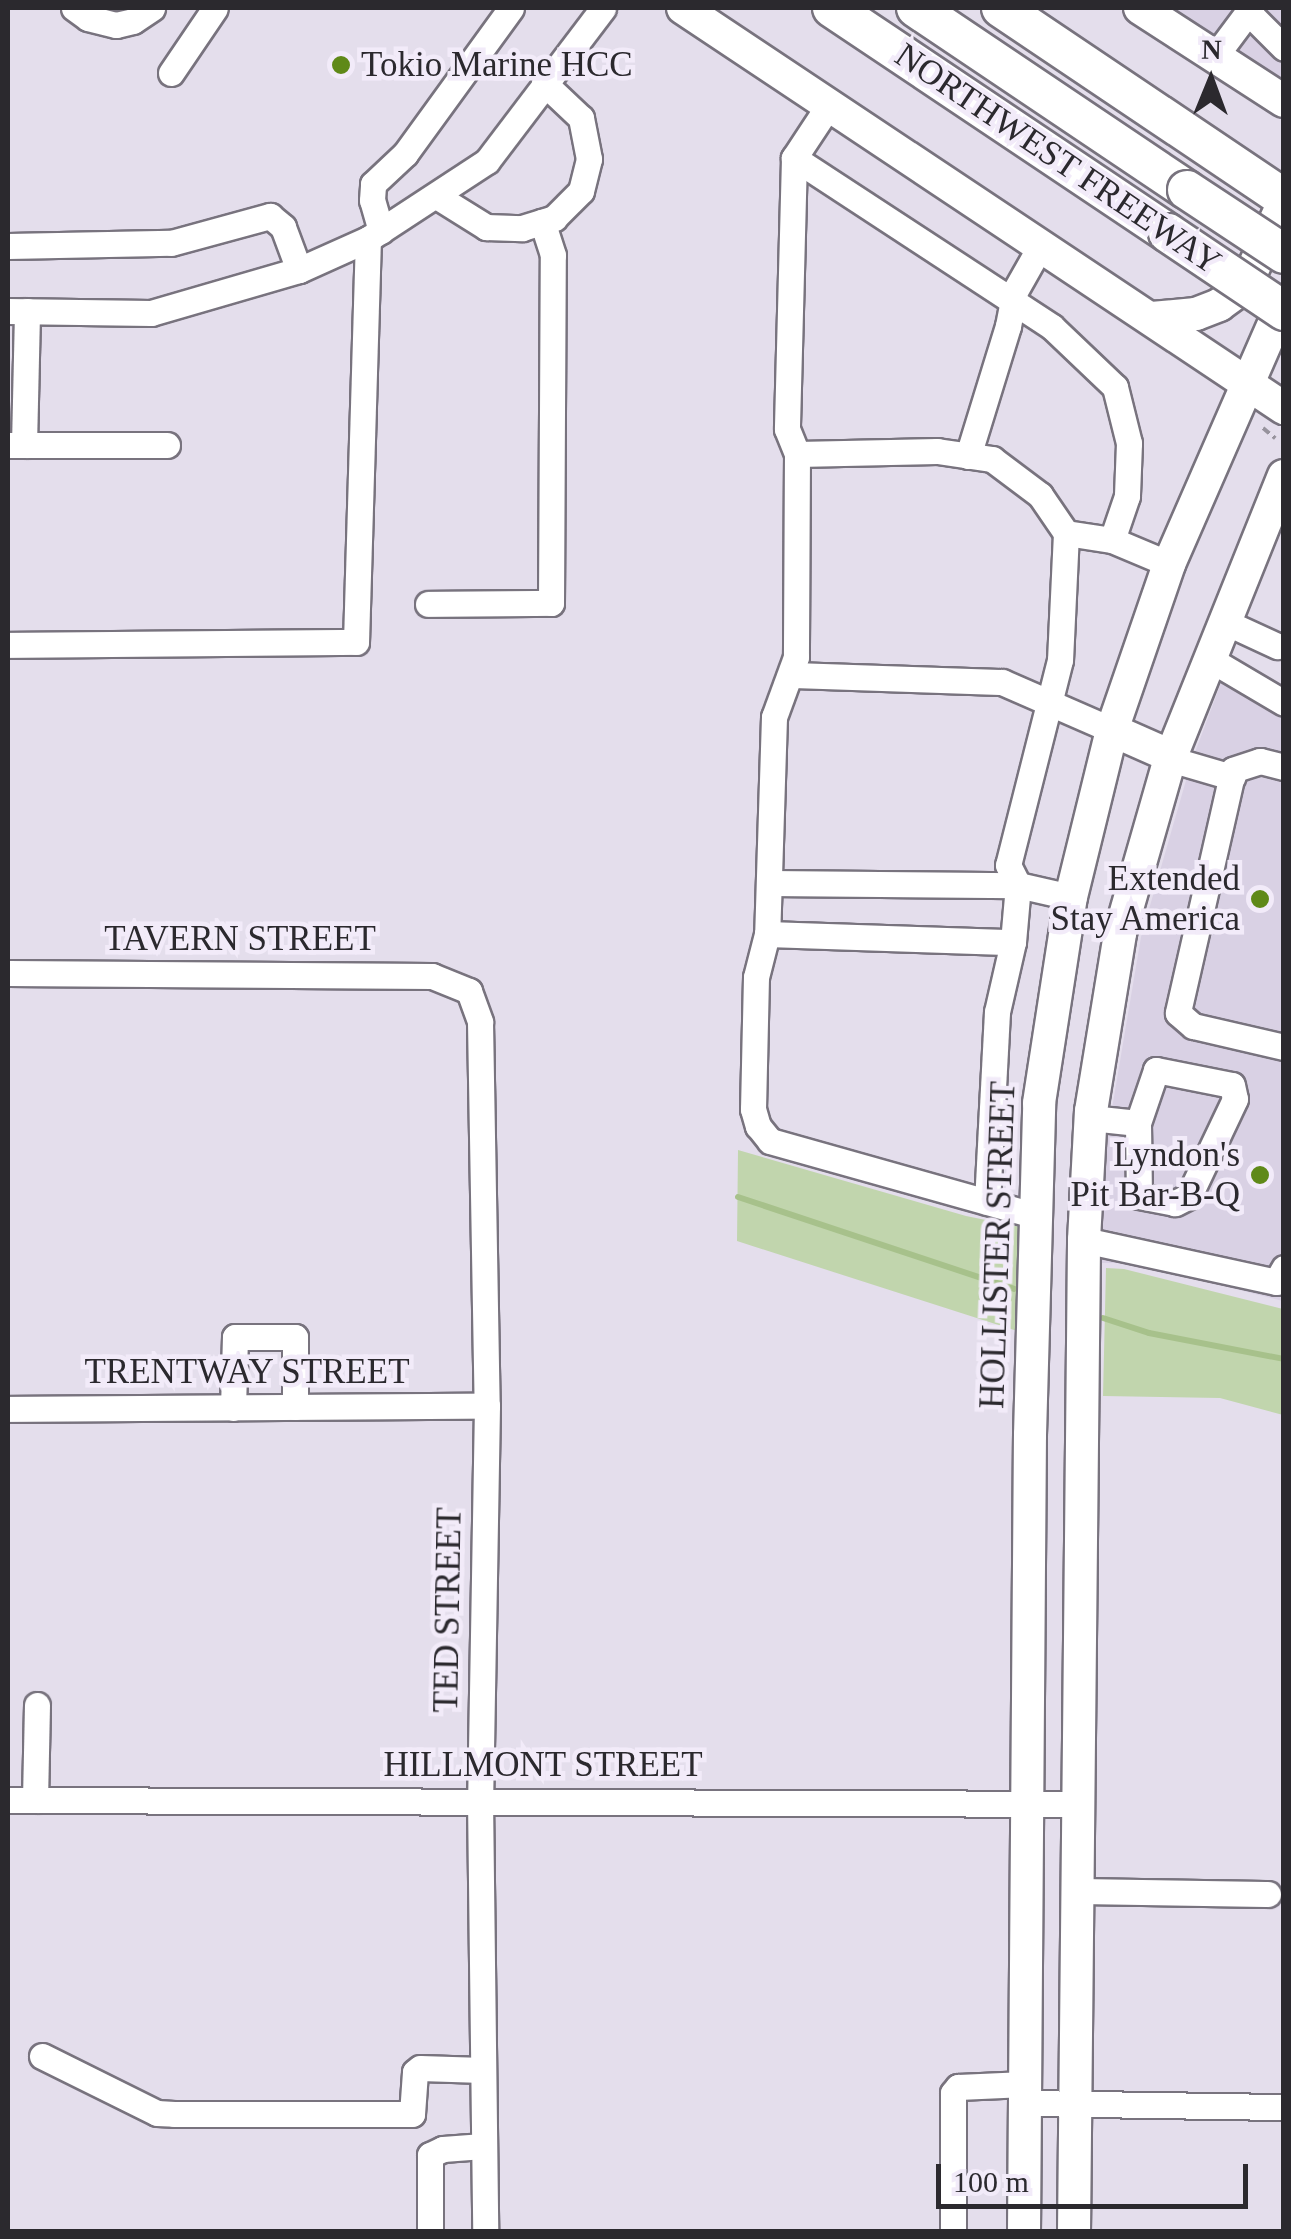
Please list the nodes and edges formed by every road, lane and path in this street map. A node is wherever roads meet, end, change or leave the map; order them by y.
1 (74, 8) edge
2 (152, 8) edge
3 (214, 8) edge
4 (512, 8) edge
5 (603, 8) edge
6 (683, 8) edge
7 (832, 8) edge
8 (916, 8) edge
9 (1001, 8) edge
10 (1140, 8) edge
11 (1249, 9) edge
12 (1284, 48) edge
13 (1216, 55) junction
14 (171, 73) dead end
15 (544, 82) junction
16 (1254, 82) junction
17 (1284, 101) edge
18 (829, 105) junction
19 (1284, 119) edge
20 (794, 158) junction
21 (438, 197) junction
22 (1284, 200) edge
23 (542, 222) junction
24 (375, 235) junction
25 (1041, 245) junction
26 (8, 246) edge
27 (1284, 254) edge
28 (299, 270) junction
29 (1012, 302) junction
30 (1284, 302) edge
31 (17, 311) edge
32 (1284, 311) edge
33 (1152, 318) junction
34 (1248, 384) junction
35 (1284, 408) edge
36 (16, 445) edge
37 (167, 445) dead end
38 (798, 454) junction
39 (968, 456) junction
40 (1284, 476) edge
41 (1066, 533) junction
42 (1112, 540) junction
43 (1168, 564) junction
44 (428, 604) dead end
45 (1223, 620) junction
46 (8, 645) edge
47 (1281, 647) edge
48 (1208, 658) junction
49 (791, 675) junction
50 (1049, 703) junction
51 (1284, 703) edge
52 (1112, 730) junction
53 (1171, 758) junction
54 (1284, 767) edge
55 (1232, 777) junction
56 (769, 883) junction
57 (1018, 885) junction
58 (1071, 897) junction
59 (768, 934) junction
60 (1013, 942) junction
61 (8, 973) edge
62 (469, 991) joint
63 (1284, 1048) edge
64 (994, 1100) junction
65 (1039, 1103) junction
66 (1091, 1118) junction
67 (1138, 1123) junction
68 (988, 1202) junction
69 (1033, 1215) junction
70 (1084, 1240) junction
71 (1281, 1278) edge
72 (487, 1406) junction
73 (296, 1407) junction
74 (8, 1408) edge
75 (233, 1408) junction
76 (37, 1705) dead end
77 (480, 1799) junction
78 (8, 1800) edge
79 (36, 1800) junction
80 (1027, 1804) junction
81 (1078, 1804) junction
82 (1077, 1891) junction
83 (1268, 1894) dead end
84 (42, 2056) dead end
85 (483, 2070) junction
86 (1025, 2093) junction
87 (1075, 2103) junction
88 (1284, 2106) edge
89 (412, 2114) junction
90 (484, 2146) junction
91 (430, 2155) junction
92 (430, 2232) edge
93 (484, 2232) edge
94 (953, 2232) edge
95 (1024, 2232) edge
96 (1074, 2232) edge

1 - 2 street
3 - 14 street
4 - 24 street
5 - 15 street
6 - 18 main road
7 - 32 highway, NORTHWEST FREEWAY, bridge
8 - 27 highway, bridge
9 - 22 highway
10 - 13 main road
11 - 12 street
11 - 13 street
13 - 16 main road
15 - 21 street
15 - 23 street
16 - 17 main road
16 - 19 main road
18 - 20 street
18 - 25 main road
20 - 29 street
20 - 38 street
21 - 23 street
21 - 24 street
22 - 33 main road
23 - 44 street
24 - 28 street
24 - 46 street
25 - 29 street
25 - 33 main road
26 - 28 street
28 - 31 street
29 - 39 street
29 - 42 street
30 - 34 main road, HOLLISTER STREET
31 - 36 street
33 - 34 main road
34 - 35 main road
34 - 43 main road, HOLLISTER STREET
36 - 37 street
38 - 39 street
38 - 49 street
39 - 41 street
40 - 45 main road
41 - 42 street
41 - 50 street
42 - 43 street
43 - 52 main road, HOLLISTER STREET
45 - 47 street
45 - 48 main road
48 - 51 street
48 - 53 main road
49 - 50 street
49 - 56 street
50 - 52 street
50 - 57 street
52 - 53 main road
52 - 58 main road, HOLLISTER STREET
53 - 55 street
53 - 66 main road
54 - 55 street
55 - 63 street
56 - 57 street
56 - 59 street
57 - 58 street
57 - 60 street
58 - 65 main road, HOLLISTER STREET
59 - 60 street
59 - 68 street
60 - 64 street
61 - 62 street, TAVERN STREET
62 - 72 street, TED STREET
64 - 65 street
64 - 68 street
65 - 69 main road, HOLLISTER STREET
66 - 67 street
66 - 70 main road
67 - 67 street
68 - 69 street
69 - 80 main road, HOLLISTER STREET
70 - 71 street
70 - 81 main road
72 - 73 street, TRENTWAY STREET
72 - 77 street, TED STREET
73 - 75 street, TRENTWAY STREET
73 - 75 street
74 - 75 street, TRENTWAY STREET
76 - 79 street
77 - 79 street, HILLMONT STREET
77 - 80 street, HILLMONT STREET
77 - 85 street, TED STREET
78 - 79 street, HILLMONT STREET
80 - 81 street, HILLMONT STREET
80 - 86 main road, HOLLISTER STREET
81 - 82 main road
82 - 83 street
82 - 87 main road
84 - 89 street
85 - 89 street
85 - 90 street, TED STREET
86 - 87 street
86 - 94 street
86 - 95 main road, HOLLISTER STREET
87 - 88 street
87 - 96 main road
89 - 91 street
90 - 91 street
90 - 93 street, TED STREET
91 - 92 street

